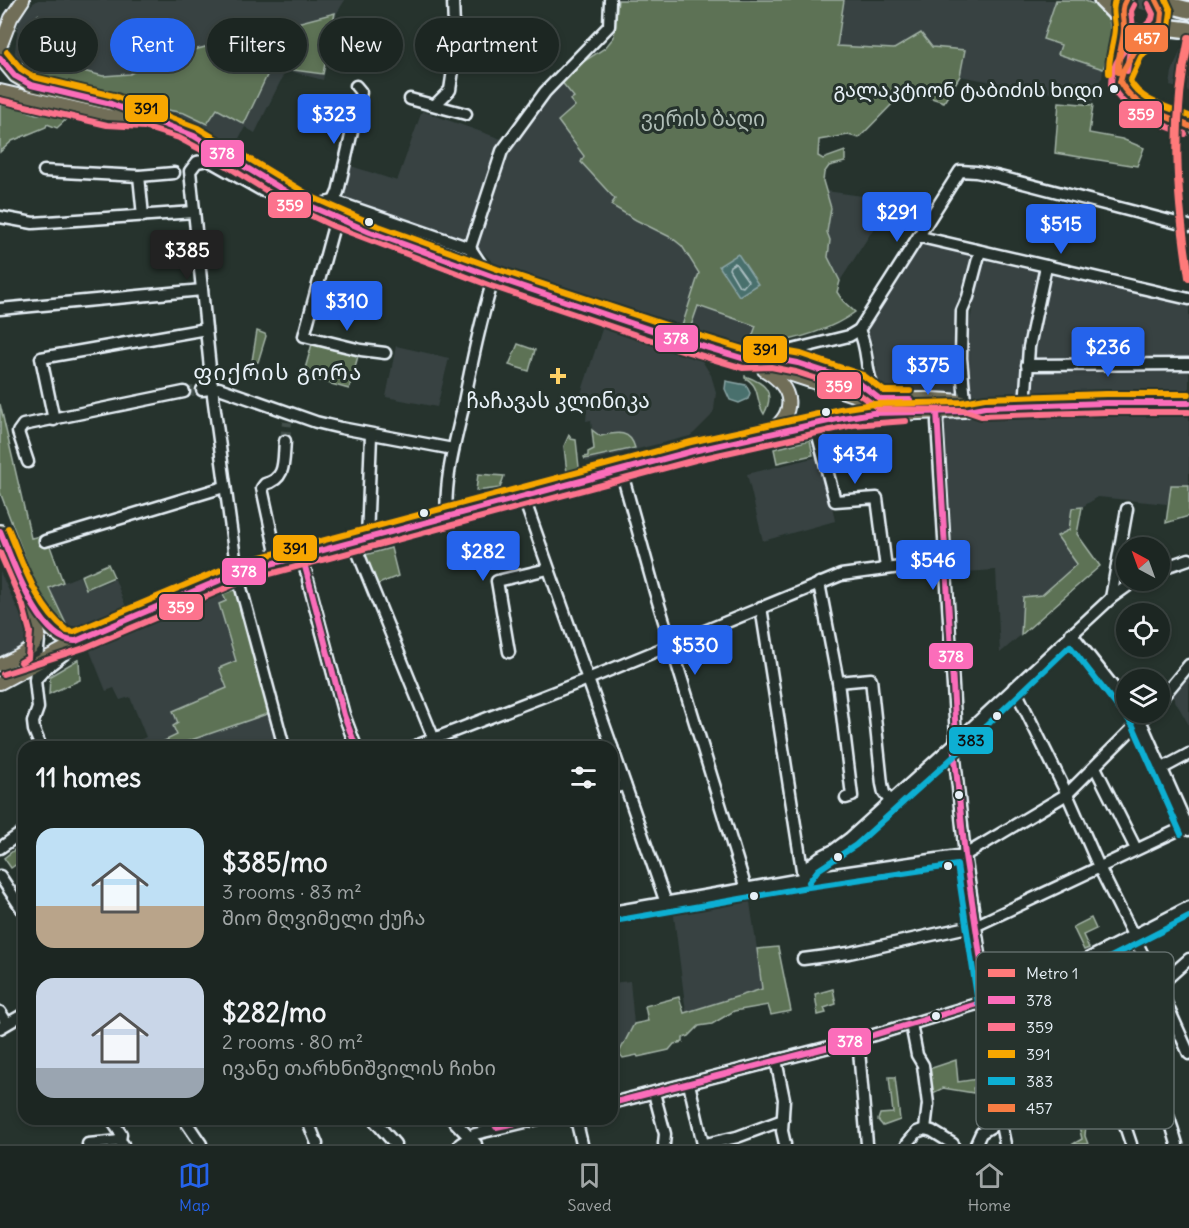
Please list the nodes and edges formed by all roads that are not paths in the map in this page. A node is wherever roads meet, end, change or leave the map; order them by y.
1 (16, 0) edge
2 (23, 0) edge
3 (453, 0) edge
4 (610, 0) edge
5 (1102, 0) edge
6 (1126, 0) edge
7 (1156, 1) edge
8 (1189, 10) edge
9 (1189, 14) edge
10 (0, 19) edge
11 (1123, 22) junction
12 (1189, 28) edge
13 (1153, 32) junction
14 (0, 47) edge
15 (0, 58) edge
16 (0, 79) edge
17 (1120, 82) junction
18 (356, 86) dead end
19 (0, 91) edge
20 (24, 95) junction
21 (410, 99) dead end
22 (435, 105) junction
23 (466, 114) dead end
24 (146, 118) junction
25 (1189, 126) edge
26 (44, 171) dead end
27 (174, 173) dead end
28 (139, 176) junction
29 (267, 186) junction
30 (334, 201) junction
31 (310, 206) junction
32 (194, 212) junction
33 (143, 216) junction
34 (0, 217) edge
35 (336, 218) junction
36 (1189, 226) edge
37 (920, 235) junction
38 (470, 248) junction
39 (980, 251) junction
40 (1046, 266) junction
41 (491, 276) junction
42 (202, 290) junction
43 (1189, 299) edge
44 (0, 309) edge
45 (206, 329) junction
46 (859, 330) junction
47 (385, 353) dead end
48 (745, 359) junction
49 (1189, 364) edge
50 (1027, 365) junction
51 (764, 366) junction
52 (207, 389) junction
53 (184, 392) tunnel mouth
54 (881, 400) junction
55 (946, 400) junction
56 (965, 401) junction
57 (1189, 403) edge
58 (1025, 405) junction
59 (981, 407) junction
60 (937, 411) junction
61 (54, 420) junction
62 (815, 424) junction
63 (765, 434) junction
64 (371, 435) junction
65 (285, 441) tunnel mouth
66 (453, 448) junction
67 (28, 462) dead end
68 (621, 470) junction
69 (224, 487) junction
70 (521, 498) junction
71 (1127, 508) dead end
72 (447, 517) junction
73 (0, 531) edge
74 (367, 539) junction
75 (45, 541) dead end
76 (354, 543) junction
77 (302, 555) junction
78 (1189, 559) edge
79 (945, 561) junction
80 (278, 562) junction
81 (1170, 566) edge
82 (886, 568) junction
83 (548, 570) junction
84 (237, 573) junction
85 (819, 583) junction
86 (1121, 591) edge
87 (1111, 598) junction
88 (32, 603) junction
89 (761, 607) junction
90 (1071, 633) junction
91 (39, 639) junction
92 (80, 640) junction
93 (671, 645) junction
94 (509, 652) dead end
95 (37, 659) junction
96 (0, 664) edge
97 (1189, 665) edge
98 (588, 679) junction
99 (35, 680) junction
100 (838, 682) junction
101 (0, 683) edge
102 (1014, 687) junction
103 (1170, 688) edge
104 (1116, 690) edge
105 (1141, 723) edge
106 (1142, 723) edge
107 (39, 741) edge
108 (282, 741) edge
109 (354, 741) edge
110 (435, 741) edge
111 (441, 741) edge
112 (610, 741) edge
113 (955, 744) junction
114 (1189, 754) edge
115 (618, 765) edge
116 (1095, 766) junction
117 (1161, 769) junction
118 (625, 785) junction
119 (618, 787) edge
120 (1067, 794) junction
121 (846, 798) dead end
122 (890, 801) junction
123 (1188, 827) edge
124 (18, 835) edge
125 (0, 848) edge
126 (1136, 849) junction
127 (799, 850) junction
128 (964, 855) junction
129 (820, 857) junction
130 (1099, 867) junction
131 (0, 876) edge
132 (802, 878) junction
133 (746, 889) junction
134 (18, 903) edge
135 (666, 903) junction
136 (1189, 907) edge
137 (618, 911) edge
138 (976, 925) junction
139 (1134, 936) junction
140 (980, 952) edge
141 (1103, 952) edge
142 (1142, 952) edge
143 (803, 959) dead end
144 (1189, 959) edge
145 (1174, 972) edge
146 (976, 1004) edge
147 (0, 1012) edge
148 (18, 1020) edge
149 (1174, 1021) edge
150 (911, 1024) junction
151 (4, 1025) edge
152 (858, 1039) junction
153 (1189, 1054) edge
154 (776, 1060) junction
155 (689, 1084) junction
156 (654, 1093) junction
157 (618, 1102) edge
158 (783, 1120) junction
159 (115, 1125) edge
160 (188, 1125) edge
161 (309, 1125) edge
162 (377, 1125) edge
163 (456, 1125) edge
164 (491, 1125) edge
165 (577, 1125) edge
166 (925, 1129) junction
167 (988, 1129) edge
168 (1002, 1129) edge
169 (1126, 1129) edge
170 (1173, 1129) edge
171 (390, 1142) edge
172 (468, 1142) edge
173 (122, 1143) edge
174 (88, 1144) edge
175 (201, 1144) edge
176 (317, 1144) edge
177 (582, 1144) edge
178 (664, 1144) edge
179 (705, 1144) edge
180 (785, 1144) edge
181 (867, 1144) edge
182 (907, 1144) edge
183 (953, 1144) edge
184 (976, 1144) edge
185 (1005, 1144) edge
186 (1131, 1144) edge
187 (1178, 1144) edge

1 - 10 main road
2 - 14 main road
3 - 22 street
4 - 38 street
5 - 11 highway
6 - 11 main road
7 - 8 highway
7 - 13 main road
9 - 12 highway
11 - 13 main road
11 - 17 main road
12 - 13 highway
13 - 17 main road
15 - 24 main road
16 - 20 main road
17 - 25 main road
18 - 30 street
19 - 20 main road
20 - 24 main road
21 - 22 street
22 - 23 street
24 - 29 main road
26 - 28 street
27 - 28 street
28 - 33 street
29 - 31 main road
29 - 32 street
30 - 31 street
30 - 38 street
31 - 35 main road
32 - 33 street
32 - 42 street
33 - 34 street
35 - 41 main road
35 - 47 street
36 - 37 street
37 - 39 street
37 - 46 street
38 - 41 street
39 - 40 street
39 - 56 street
40 - 43 street
40 - 50 street
41 - 48 main road
41 - 66 street
42 - 44 street
42 - 45 street
45 - 52 street
45 - 61 street
46 - 51 street
46 - 54 street
48 - 51 main road
48 - 63 main road
49 - 50 street
50 - 58 street
51 - 54 main road
52 - 64 street
52 - 69 street
53 - 61 street
54 - 55 main road
55 - 56 main road
55 - 60 street
56 - 59 main road
57 - 58 main road
58 - 59 main road
59 - 60 main road
60 - 62 main road
60 - 79 street
61 - 67 street
62 - 63 main road
62 - 82 street
63 - 68 main road
64 - 66 street
64 - 74 street
65 - 80 street
66 - 72 street
68 - 70 main road
68 - 93 street
69 - 75 street
69 - 84 street
70 - 72 main road
70 - 83 street
71 - 87 street
72 - 74 main road
73 - 88 main road
74 - 76 main road
76 - 77 main road
76 - 110 street
77 - 80 main road
77 - 109 street
78 - 81 street
79 - 82 street
79 - 113 street
80 - 84 main road
82 - 85 street
83 - 94 street
83 - 98 street
84 - 92 main road
84 - 108 street
85 - 89 street
85 - 100 street
86 - 87 street
87 - 90 street
88 - 91 main road
88 - 92 main road
89 - 93 street
89 - 127 street
90 - 102 street
90 - 104 street
91 - 95 street
91 - 96 main road
92 - 95 main road
92 - 99 street
93 - 98 street
93 - 133 street
95 - 99 street
95 - 101 main road
97 - 103 street
98 - 111 street
98 - 112 street
99 - 107 street
100 - 121 street
100 - 122 street
102 - 113 street
102 - 120 street
105 - 116 street
106 - 117 street
113 - 122 street
113 - 128 street
114 - 117 street
115 - 118 street
116 - 120 street
116 - 126 street
117 - 123 street
118 - 119 street
118 - 135 street
120 - 128 street
120 - 130 street
122 - 129 street
123 - 126 street
124 - 125 street
126 - 130 street
127 - 129 street
127 - 132 street
128 - 132 street
128 - 138 street
129 - 132 street
130 - 138 street
130 - 139 street
131 - 134 street
132 - 133 street
133 - 135 street
135 - 137 street
136 - 139 street
138 - 140 street
138 - 143 street
139 - 141 street
139 - 142 street
144 - 145 street
146 - 150 street
147 - 151 street
148 - 151 street
149 - 153 street
150 - 152 street
150 - 166 street
152 - 154 street
152 - 181 street
154 - 155 street
154 - 158 street
155 - 156 street
155 - 179 street
156 - 157 street
156 - 178 street
158 - 179 street
158 - 180 street
159 - 173 street
160 - 175 street
161 - 176 street
162 - 171 street
163 - 172 street
164 - 172 street
165 - 177 street
166 - 182 street
166 - 183 street
167 - 184 street
168 - 185 street
169 - 186 street
170 - 187 street
173 - 174 street

